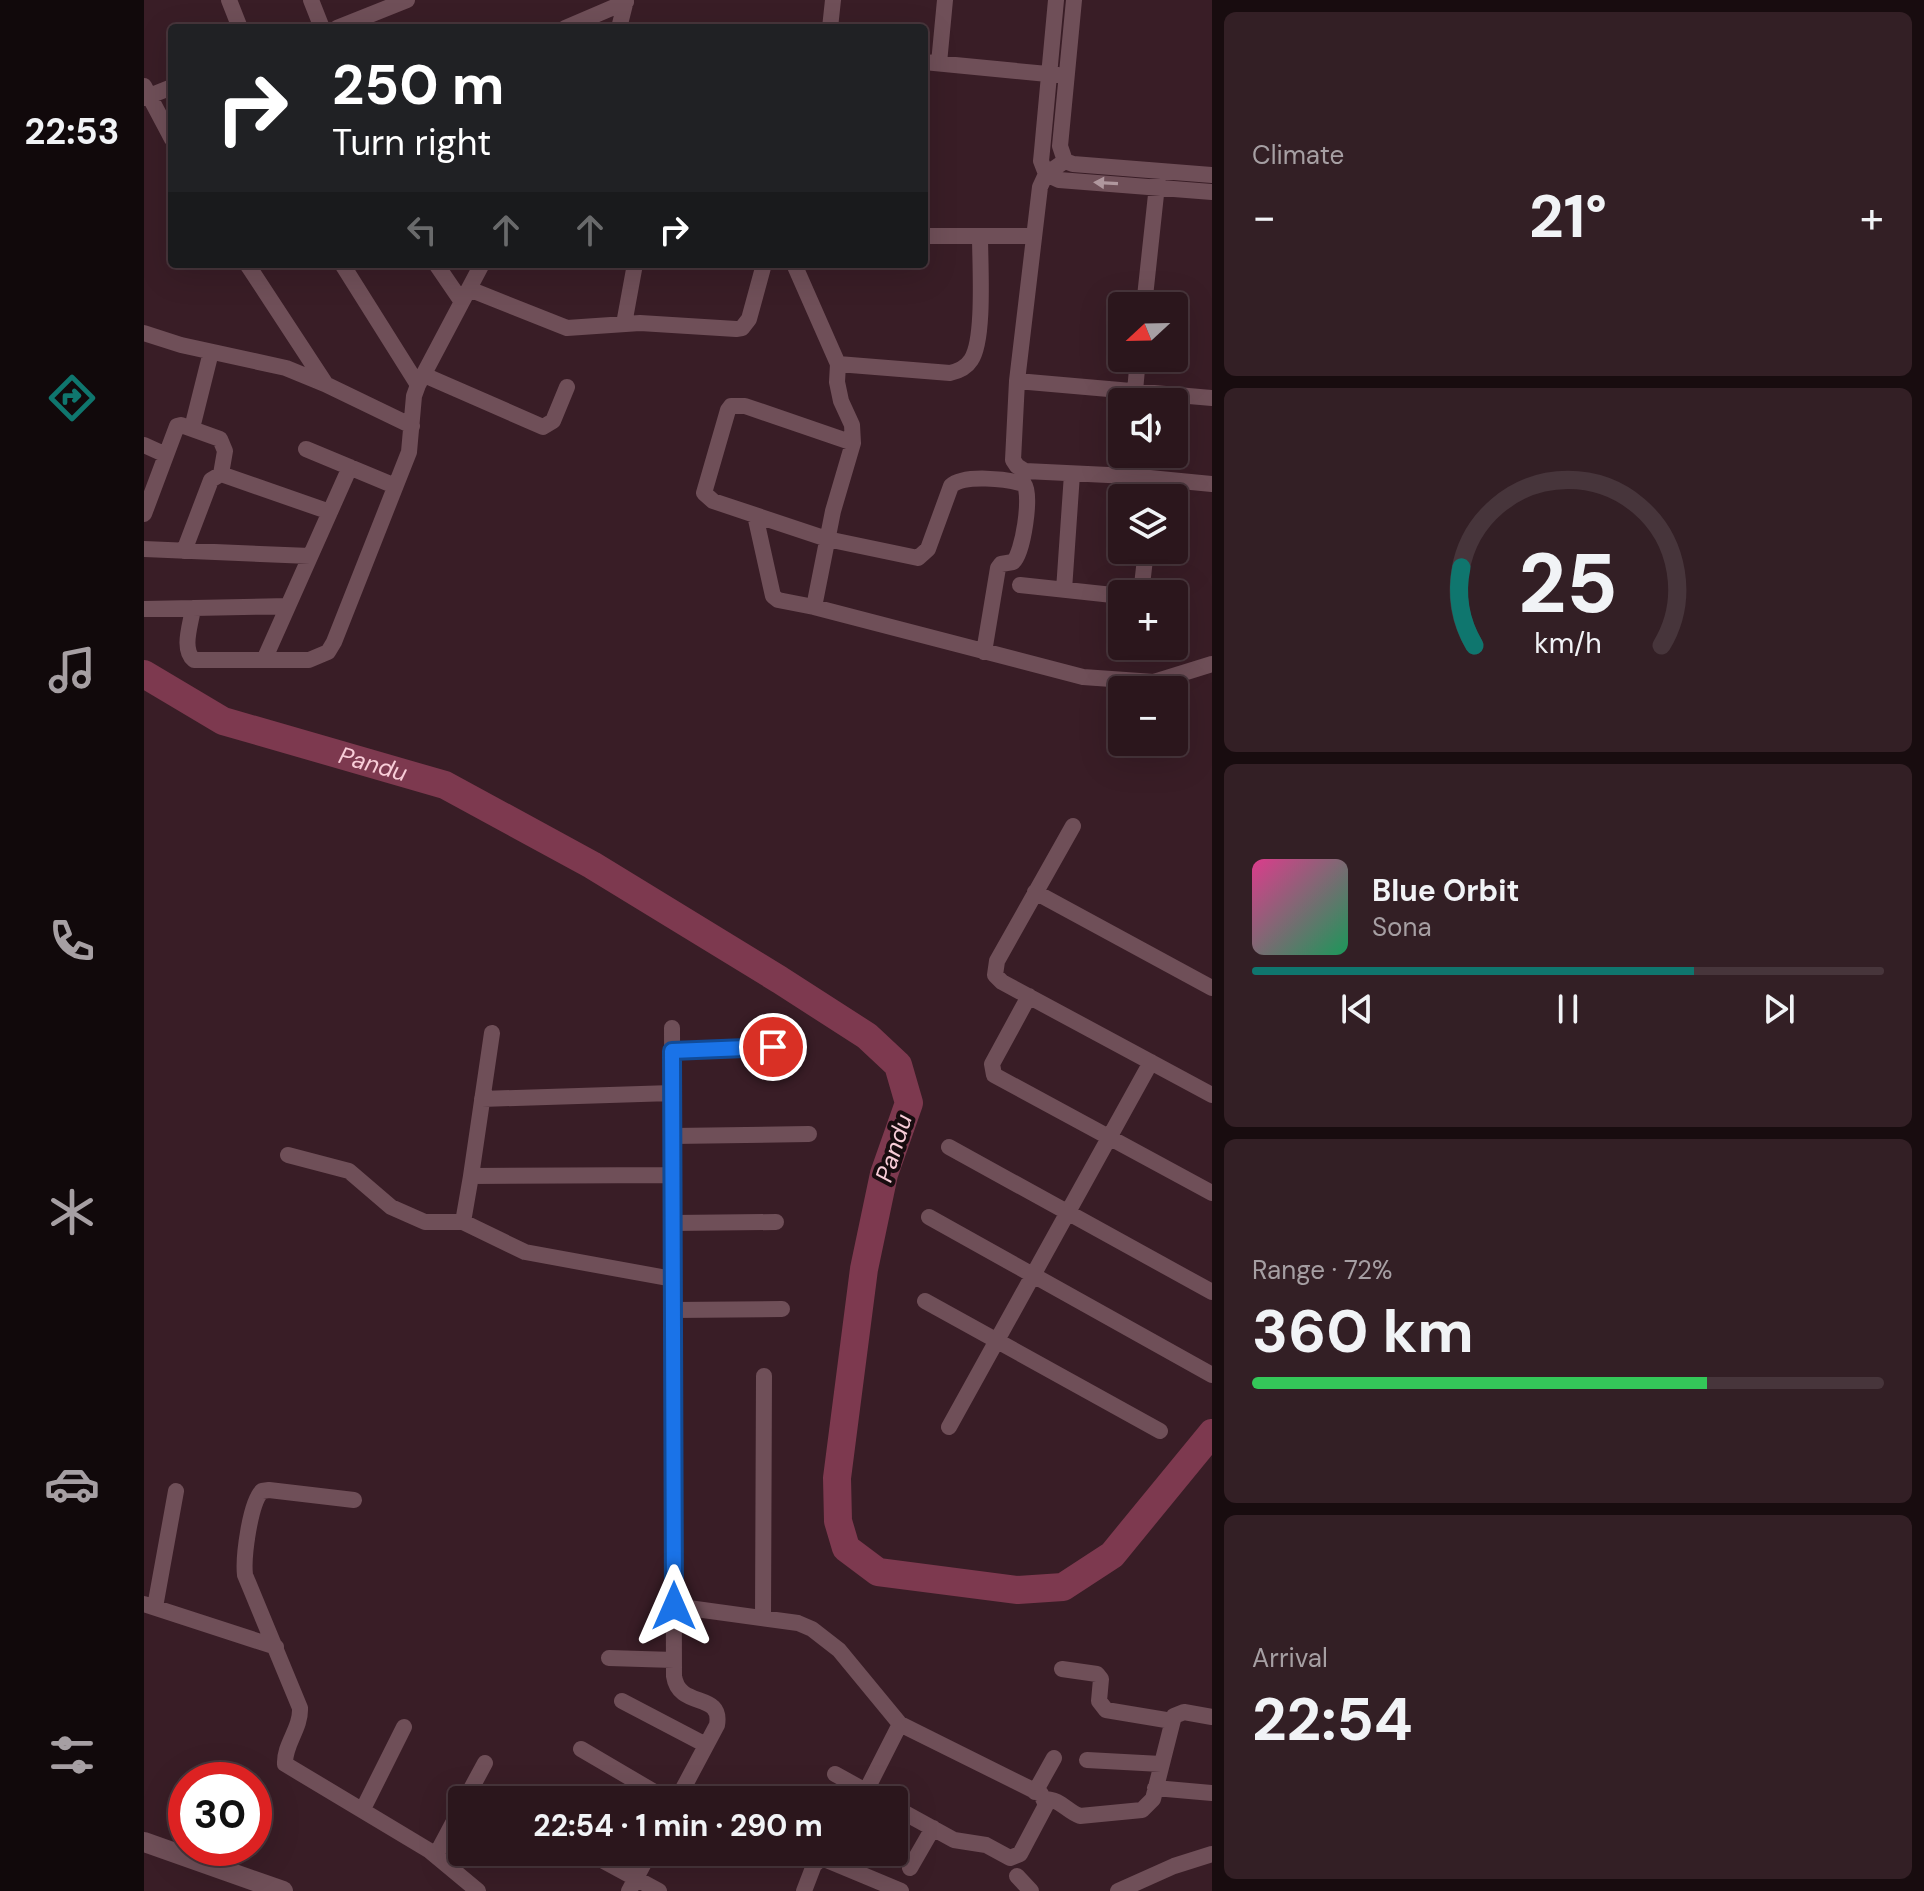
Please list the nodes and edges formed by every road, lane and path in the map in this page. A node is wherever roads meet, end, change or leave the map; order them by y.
1 (229, 0) edge
2 (311, 0) edge
3 (833, 0) edge
4 (945, 0) edge
5 (1056, 0) edge
6 (1074, 0) edge
7 (400, 1) edge
8 (626, 1) edge
9 (238, 24) edge
10 (320, 24) edge
11 (346, 24) edge
12 (574, 24) edge
13 (620, 24) edge
14 (830, 24) edge
15 (932, 63) edge
16 (1049, 74) junction
17 (1066, 76) junction
18 (168, 88) edge
19 (145, 94) edge
20 (168, 132) edge
21 (1065, 161) junction
22 (1046, 174) junction
23 (1212, 175) edge
24 (1158, 178) junction
25 (1212, 192) edge
26 (928, 236) edge
27 (980, 236) junction
28 (1034, 236) junction
29 (250, 268) edge
30 (345, 268) edge
31 (440, 268) edge
32 (480, 268) edge
33 (634, 268) edge
34 (763, 268) edge
35 (796, 268) edge
36 (1146, 292) edge
37 (466, 296) junction
38 (624, 324) junction
39 (144, 333) edge
40 (211, 352) junction
41 (838, 364) junction
42 (421, 380) junction
43 (1017, 381) junction
44 (325, 384) junction
45 (567, 387) dead end
46 (1108, 393) edge
47 (1188, 397) edge
48 (1212, 398) edge
49 (412, 426) junction
50 (192, 428) junction
51 (853, 443) junction
52 (144, 445) edge
53 (306, 449) dead end
54 (166, 455) junction
55 (350, 467) junction
56 (1130, 468) edge
57 (221, 474) junction
58 (1072, 474) junction
59 (1129, 476) junction
60 (1154, 479) junction
61 (1153, 484) edge
62 (1212, 484) edge
63 (395, 486) junction
64 (145, 507) edge
65 (330, 512) junction
66 (755, 515) junction
67 (827, 539) junction
68 (144, 549) edge
69 (184, 551) junction
70 (310, 556) junction
71 (1020, 585) dead end
72 (1064, 590) junction
73 (1108, 595) edge
74 (288, 606) junction
75 (814, 607) junction
76 (193, 608) junction
77 (144, 609) edge
78 (984, 652) junction
79 (264, 660) junction
80 (1212, 664) edge
81 (1073, 826) dead end
82 (1035, 892) junction
83 (1212, 988) edge
84 (1029, 996) junction
85 (672, 1028) dead end
86 (492, 1033) dead end
87 (773, 1047) dead end
88 (672, 1051) junction
89 (1151, 1062) junction
90 (672, 1093) junction
91 (1212, 1095) edge
92 (482, 1099) junction
93 (809, 1134) dead end
94 (673, 1136) junction
95 (1109, 1138) junction
96 (949, 1147) dead end
97 (288, 1155) dead end
98 (673, 1175) junction
99 (471, 1176) junction
100 (1212, 1193) edge
101 (1068, 1212) junction
102 (929, 1217) dead end
103 (463, 1222) junction
104 (776, 1222) dead end
105 (673, 1223) junction
106 (1033, 1275) junction
107 (673, 1279) junction
108 (1212, 1292) edge
109 (925, 1301) dead end
110 (782, 1309) dead end
111 (673, 1310) junction
112 (997, 1341) junction
113 (1212, 1375) edge
114 (764, 1376) dead end
115 (949, 1427) dead end
116 (1160, 1431) dead end
117 (176, 1491) dead end
118 (354, 1500) dead end
119 (149, 1606) edge
120 (674, 1606) junction
121 (763, 1618) junction
122 (276, 1647) junction
123 (609, 1658) dead end
124 (674, 1660) junction
125 (1062, 1669) dead end
126 (622, 1701) dead end
127 (1212, 1717) edge
128 (1172, 1721) junction
129 (900, 1724) junction
130 (404, 1727) dead end
131 (706, 1745) junction
132 (581, 1749) dead end
133 (1054, 1758) dead end
134 (1087, 1760) dead end
135 (485, 1763) dead end
136 (1161, 1764) junction
137 (835, 1774) dead end
138 (473, 1786) edge
139 (644, 1786) edge
140 (684, 1786) edge
141 (857, 1786) edge
142 (869, 1786) edge
143 (1155, 1788) junction
144 (1210, 1789) edge
145 (1040, 1795) junction
146 (363, 1809) junction
147 (908, 1815) edge
148 (933, 1828) junction
149 (448, 1832) edge
150 (145, 1848) edge
151 (1212, 1854) edge
152 (436, 1855) junction
153 (606, 1866) edge
154 (642, 1866) edge
155 (910, 1868) dead end
156 (1017, 1876) dead end
157 (248, 1885) edge
158 (632, 1885) edge
159 (1123, 1890) edge
160 (283, 1891) edge
161 (478, 1891) edge
162 (659, 1891) edge
163 (804, 1891) edge
164 (901, 1891) edge
165 (1031, 1891) edge

1 - 9 street
2 - 10 street
3 - 14 street
4 - 15 street
5 - 16 street
6 - 17 street
7 - 11 street
8 - 12 street
8 - 13 street
15 - 16 street
16 - 17 street
16 - 22 street
17 - 21 street
18 - 19 street
19 - 20 street
21 - 22 street
21 - 24 street
24 -> 22 street
22 - 28 street
23 - 24 street
24 - 25 street
24 - 36 street
26 - 27 street
27 - 28 street
27 - 41 street
28 - 43 street
29 - 44 street
30 - 42 street
31 - 37 street
32 - 37 street
33 - 38 street
34 - 38 street
35 - 41 street
37 - 38 street
37 - 42 street
39 - 40 street
40 - 44 street
40 - 50 street
41 - 51 street
42 - 45 street
42 - 49 street
43 - 46 street
43 - 58 street
44 - 49 street
47 - 48 street
49 - 63 street
50 - 54 street
50 - 57 street
51 - 66 street
51 - 67 street
52 - 54 street
53 - 55 street
54 - 64 street
55 - 63 street
55 - 65 street
56 - 59 street
57 - 65 street
57 - 69 street
58 - 59 street
58 - 72 street
59 - 60 street
60 - 61 street
60 - 62 street
63 - 79 street
65 - 70 street
66 - 67 street
66 - 75 street
67 - 75 street
67 - 78 street
68 - 69 street
69 - 70 street
70 - 74 street
71 - 72 street
72 - 73 street
74 - 76 street
74 - 79 street
75 - 78 street
76 - 77 street
76 - 79 street
78 - 80 street
81 - 82 street
82 - 83 street
82 - 84 street
84 - 89 street
84 - 95 street
85 - 88 street
86 - 92 street
87 - 88 street
88 - 90 street
89 - 91 street
89 - 95 street
90 - 92 street
90 - 94 street
92 - 99 street
93 - 94 street
94 - 98 street
95 - 100 street
95 - 101 street
96 - 101 street
97 - 103 street
98 - 99 street
98 - 105 street
99 - 103 street
101 - 106 street
101 - 108 street
102 - 106 street
103 - 107 street
104 - 105 street
105 - 107 street
106 - 112 street
106 - 113 street
107 - 111 street
109 - 112 street
110 - 111 street
111 - 120 street
112 - 115 street
112 - 116 street
114 - 121 street
117 - 119 street
118 - 122 street
119 - 122 street
120 - 121 street
120 - 124 street
121 - 129 street
122 - 146 street
123 - 124 street
124 - 131 street
125 - 128 street
126 - 131 street
127 - 128 street
128 - 136 street
129 - 142 street
129 - 145 street
130 - 146 street
131 - 140 street
132 - 139 street
133 - 145 street
134 - 136 street
135 - 138 street
136 - 143 street
137 - 141 street
143 - 144 street
143 - 145 street
145 - 148 street
146 - 152 street
147 - 148 street
148 - 155 street
149 - 152 street
150 - 157 street
151 - 159 street
152 - 161 street
153 - 158 street
154 - 158 street
156 - 165 street
157 - 160 street
158 - 162 street
163 - 164 street

